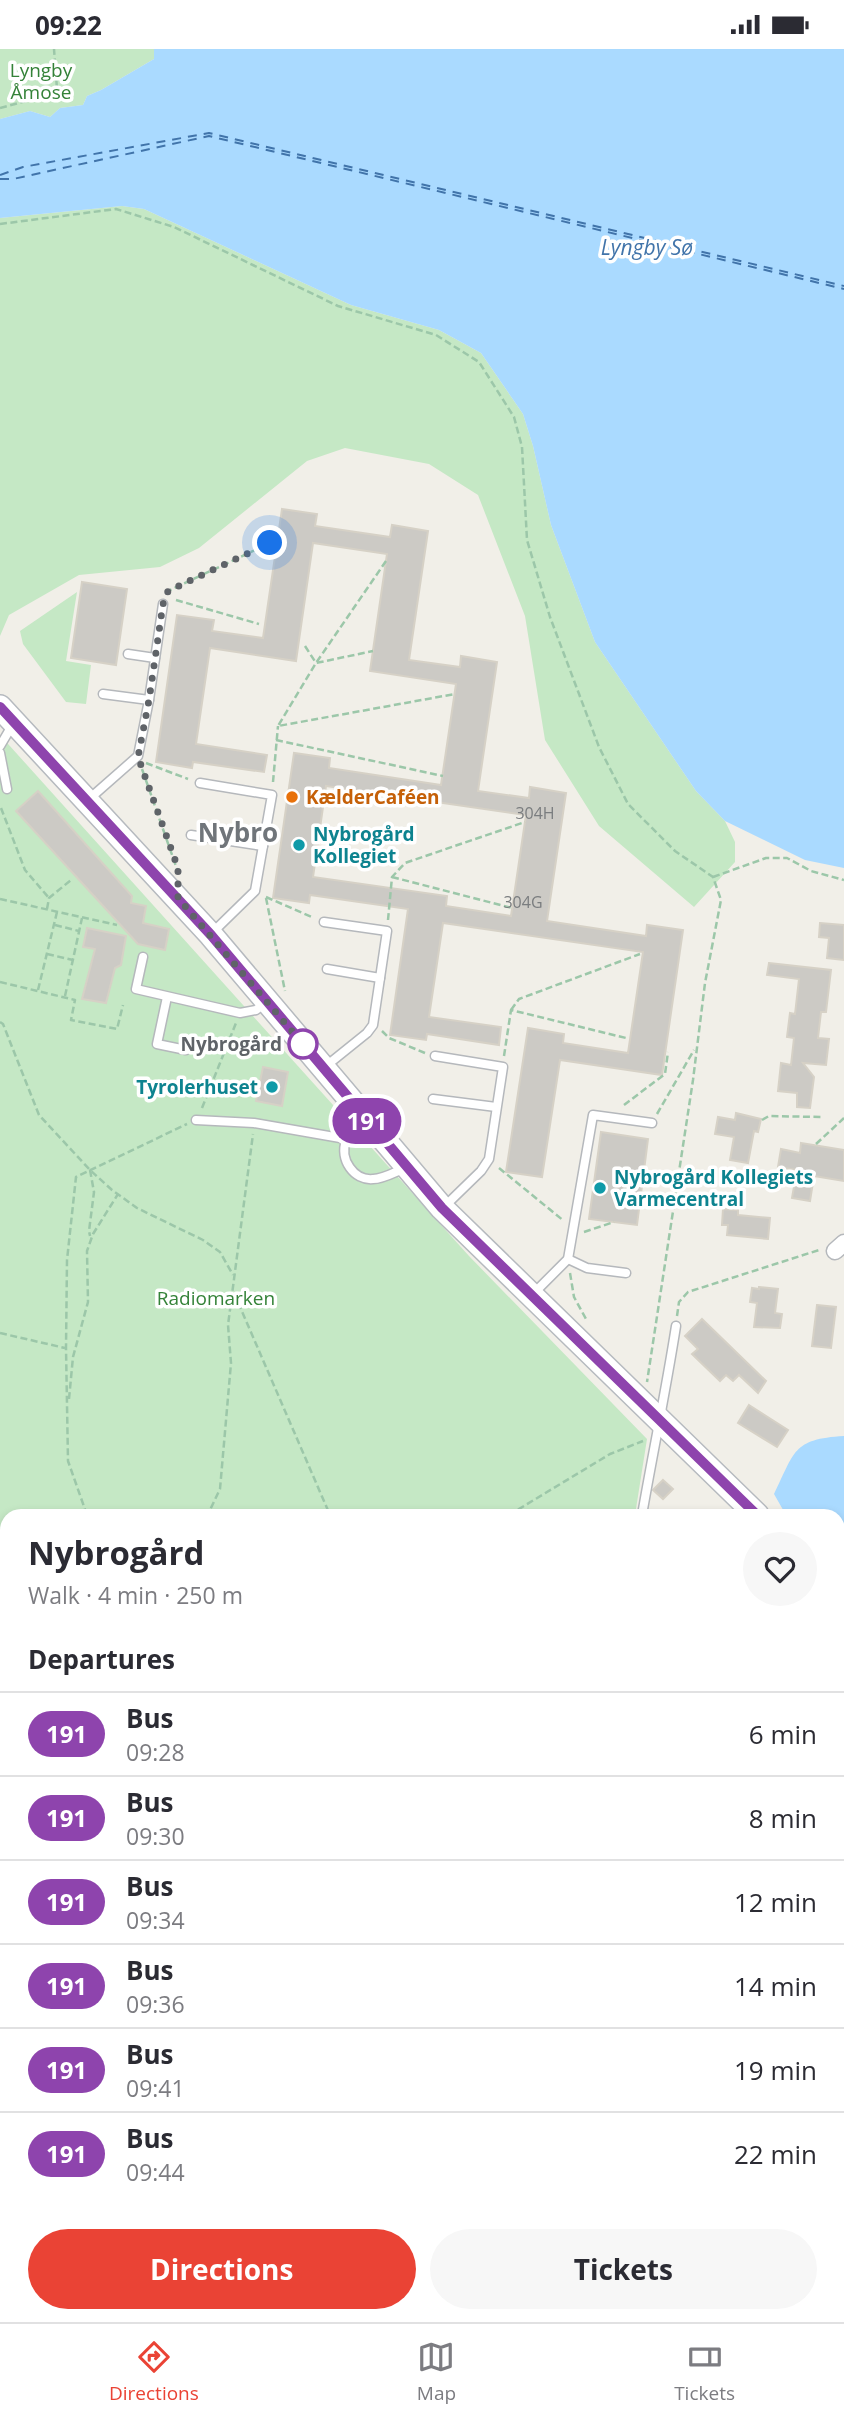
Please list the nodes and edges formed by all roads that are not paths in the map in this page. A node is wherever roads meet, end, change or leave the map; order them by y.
1 (163, 604) dead end
2 (128, 655) dead end
3 (155, 658) junction
4 (103, 694) dead end
5 (149, 700) junction
6 (7, 714) edge
7 (0, 745) edge
8 (0, 753) edge
9 (200, 783) road end
10 (7, 789) dead end
11 (88, 800) junction
12 (191, 835) dead end
13 (263, 846) junction
14 (324, 922) road end
15 (211, 935) junction
16 (143, 957) dead end
17 (327, 969) dead end
18 (380, 978) junction
19 (167, 996) junction
20 (268, 1002) junction
21 (186, 1050) dead end
22 (435, 1056) road end
23 (324, 1067) junction
24 (433, 1099) dead end
25 (496, 1107) junction
26 (363, 1116) junction
27 (197, 1120) road end
28 (652, 1123) road end
29 (346, 1139) junction
30 (407, 1167) junction
31 (442, 1208) junction
32 (568, 1259) junction
33 (625, 1273) dead end
34 (532, 1295) junction
35 (676, 1326) road end
36 (657, 1428) junction
37 (643, 1509) edge
38 (750, 1509) edge

1 - 3 lane
2 - 3 lane
3 - 5 lane
4 - 5 lane
5 - 11 lane
6 - 7 lane
6 - 11 street
8 - 10 lane
9 - 13 lane
11 - 15 street
12 - 13 lane
13 - 15 lane
14 - 18 lane
15 - 20 street
16 - 19 lane
17 - 18 lane
18 - 23 lane
19 - 20 lane
19 - 21 lane
20 - 23 street
22 - 25 lane
23 - 26 street
24 - 25 lane
25 - 31 lane
26 - 29 lane
26 - 30 street
27 - 29 lane
28 - 32 lane
29 - 30 lane
30 - 31 street
31 - 34 street
32 - 33 lane
32 - 34 lane
34 - 36 street
35 - 36 lane
36 - 37 lane
36 - 38 street

